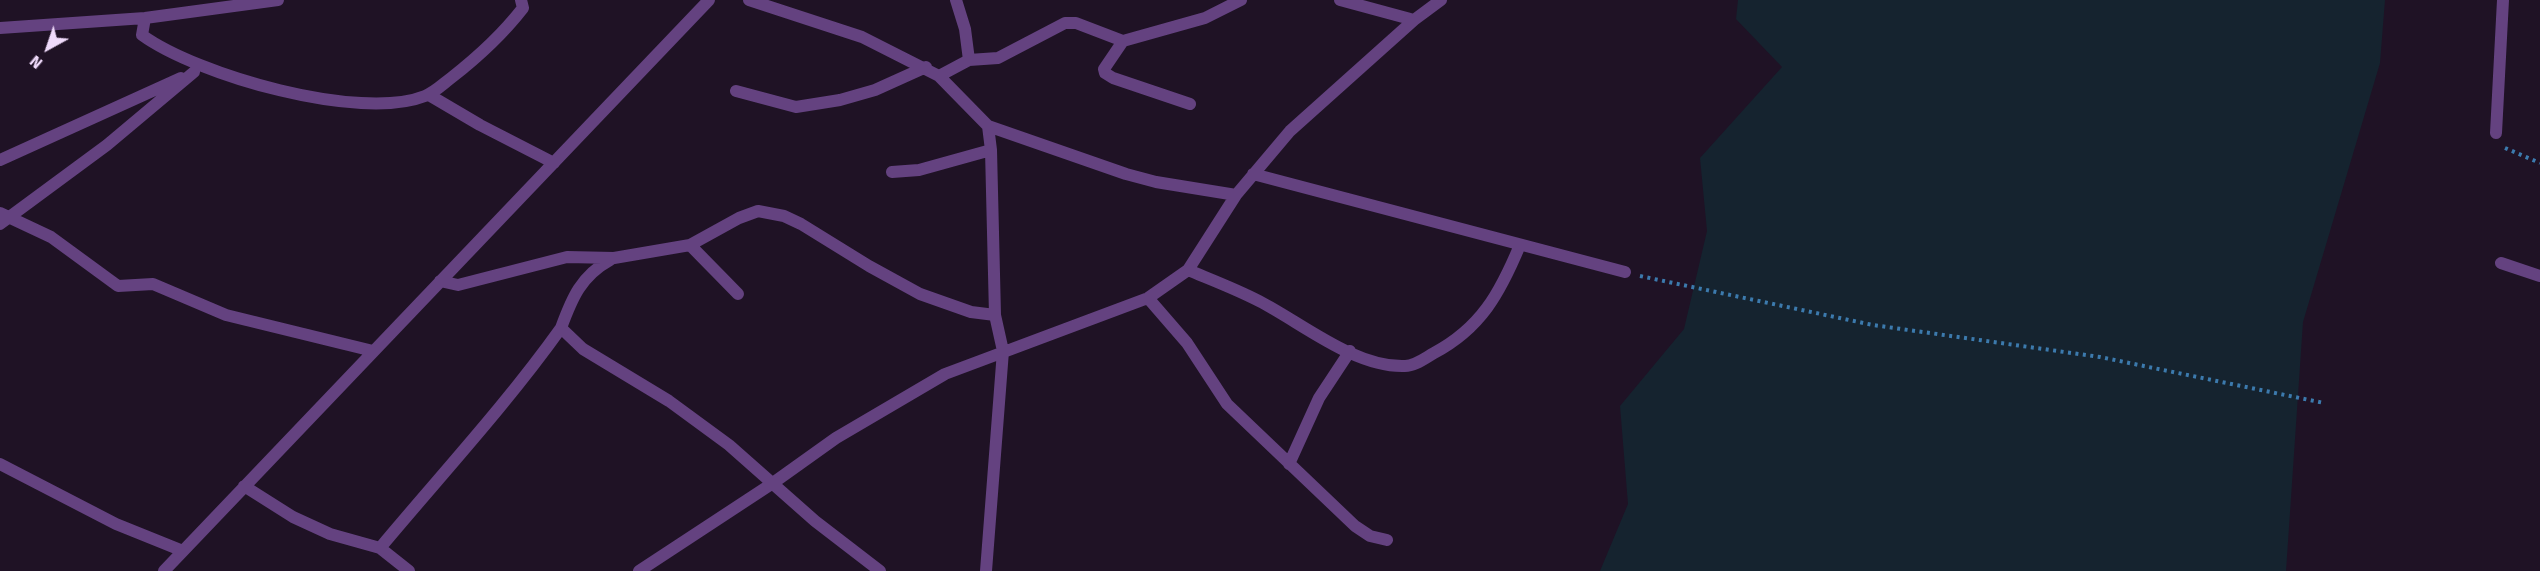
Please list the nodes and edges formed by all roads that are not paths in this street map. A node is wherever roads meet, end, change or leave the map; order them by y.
1 (200, 0) edge
2 (278, 0) edge
3 (521, 0) edge
4 (709, 0) edge
5 (749, 0) edge
6 (956, 0) edge
7 (1241, 0) edge
8 (1340, 0) edge
9 (1441, 0) edge
10 (2503, 0) edge
11 (184, 11) junction
12 (145, 18) junction
13 (1414, 20) junction
14 (0, 28) edge
15 (1123, 41) junction
16 (969, 60) junction
17 (926, 67) junction
18 (199, 69) junction
19 (939, 76) junction
20 (736, 91) dead end
21 (429, 94) junction
22 (1190, 104) dead end
23 (988, 126) junction
24 (2496, 133) road end
25 (992, 150) junction
26 (0, 160) edge
27 (554, 163) junction
28 (892, 172) dead end
29 (1253, 174) junction
30 (1236, 195) junction
31 (2, 218) edge
32 (690, 245) junction
33 (1520, 245) junction
34 (614, 258) junction
35 (2501, 263) dead end
36 (1188, 270) junction
37 (1625, 272) road end
38 (2540, 276) edge
39 (441, 281) junction
40 (738, 294) dead end
41 (1148, 298) junction
42 (995, 315) junction
43 (561, 328) junction
44 (374, 351) junction
45 (1003, 351) junction
46 (1350, 351) junction
47 (0, 464) edge
48 (1289, 464) junction
49 (773, 483) junction
50 (244, 486) junction
51 (1387, 540) dead end
52 (380, 548) junction
53 (183, 551) junction
54 (164, 571) edge
55 (409, 571) edge
56 (639, 571) edge
57 (880, 571) edge
58 (986, 571) edge

1 - 11 street
2 - 11 street
3 - 21 street
4 - 27 street
5 - 17 street
6 - 16 street
7 - 15 street
8 - 13 street
9 - 13 street
10 - 24 street
11 - 12 street
12 - 14 street
12 - 18 street
13 - 29 street
15 - 16 street
15 - 22 street
16 - 19 street
17 - 19 street
17 - 20 street
18 - 21 street
18 - 26 street
18 - 31 street
19 - 23 street
21 - 27 street
23 - 25 street
23 - 30 street
25 - 28 street
25 - 42 street
27 - 39 street
29 - 30 street
29 - 33 street
30 - 36 street
31 - 44 street
32 - 34 street
32 - 40 street
32 - 42 street
33 - 37 street
33 - 46 street
34 - 39 street
34 - 43 street
35 - 38 street
36 - 41 street
36 - 46 street
39 - 44 street
41 - 45 street
41 - 48 street
42 - 45 street
43 - 49 street
43 - 52 street
44 - 50 street
45 - 49 street
45 - 58 street
46 - 48 street
47 - 53 street
48 - 51 street
49 - 56 street
49 - 57 street
50 - 52 street
50 - 53 street
52 - 55 street
53 - 54 street

